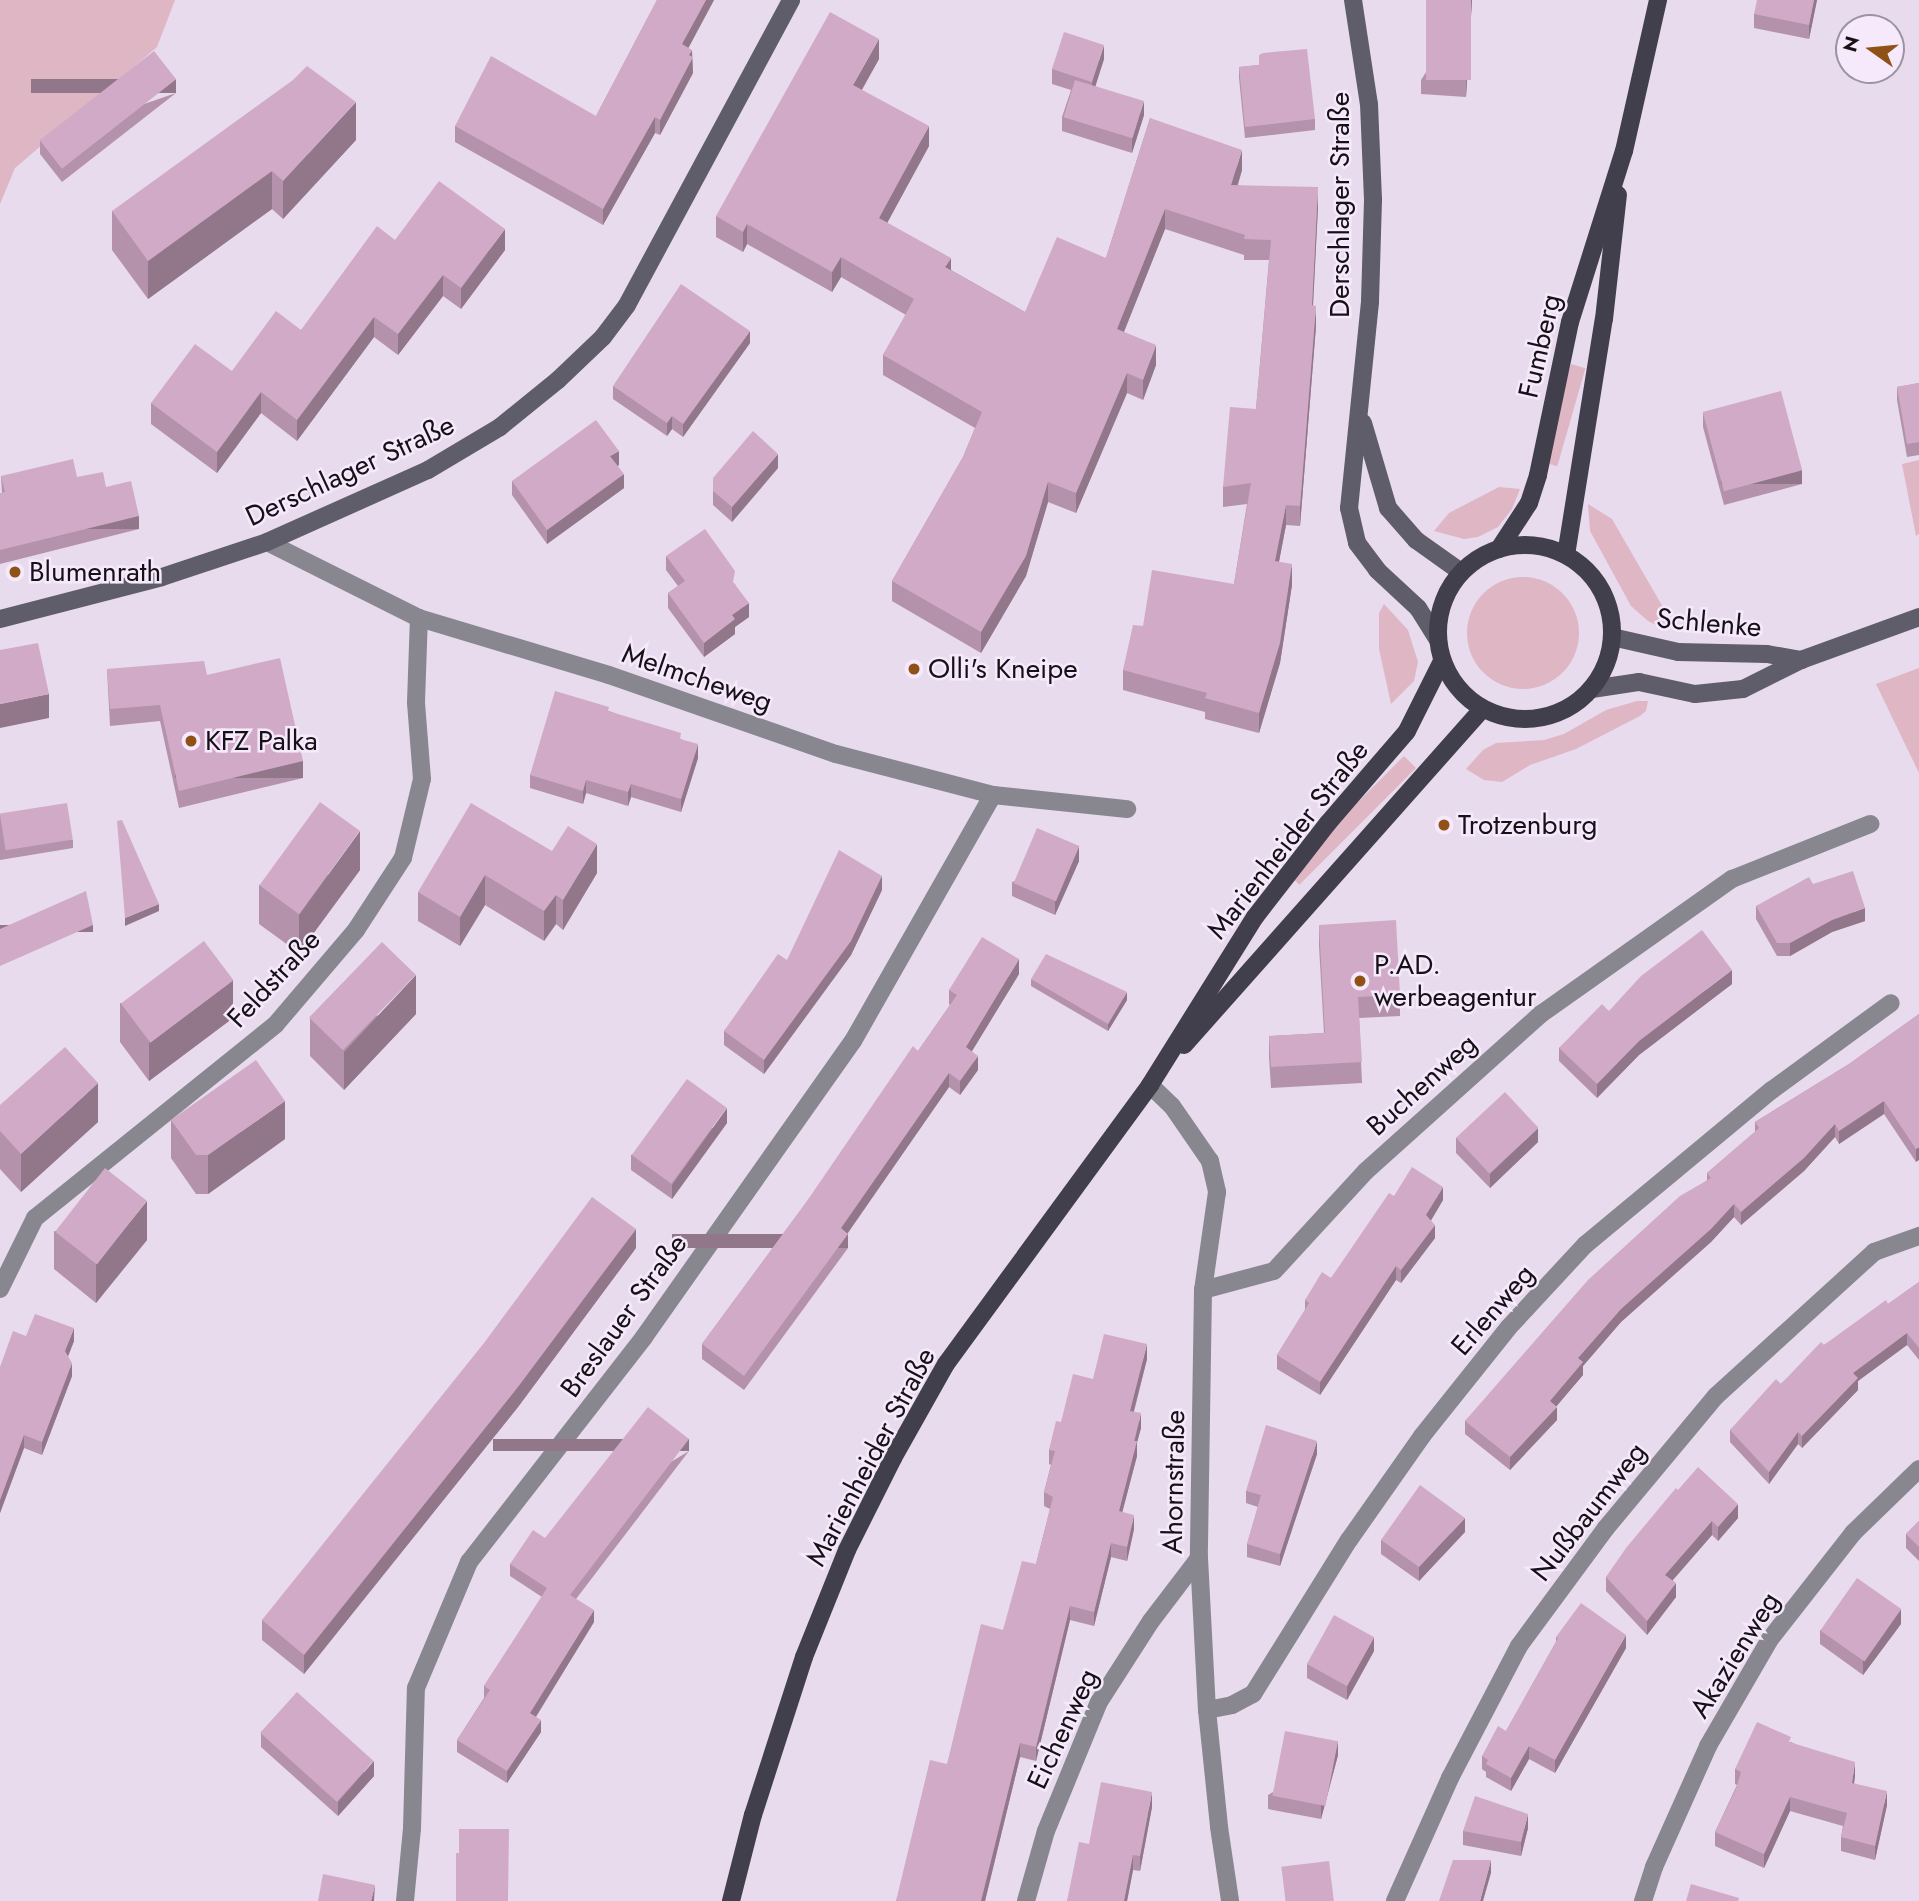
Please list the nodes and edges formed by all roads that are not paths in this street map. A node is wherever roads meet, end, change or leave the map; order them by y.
1 (790, 0) edge
2 (1353, 0) edge
3 (1658, 0) edge
4 (1624, 151) junction
5 (1360, 410) junction
6 (267, 542) junction
7 (1499, 549) junction
8 (1566, 555) junction
9 (1461, 572) junction
10 (1919, 617) edge
11 (0, 618) edge
12 (419, 618) junction
13 (1612, 637) junction
14 (1437, 639) junction
15 (1801, 660) junction
16 (1442, 661) junction
17 (1592, 689) junction
18 (1482, 709) junction
19 (993, 795) junction
20 (1127, 809) dead end
21 (1870, 824) dead end
22 (1891, 1003) dead end
23 (1150, 1085) junction
24 (1919, 1236) edge
25 (0, 1289) edge
26 (1203, 1290) junction
27 (1919, 1469) edge
28 (1199, 1558) junction
29 (1207, 1710) junction
30 (405, 1901) edge
31 (731, 1901) edge
32 (1026, 1901) edge
33 (1230, 1901) edge
34 (1395, 1901) edge
35 (1643, 1901) edge

1 - 6 main road, Derschlager Straße
2 - 5 main road, Derschlager Straße
3 - 4 main road, Fumberg
4 - 7 main road, Fumberg
4 - 8 main road, Fumberg
5 - 9 main road, Derschlager Straße
5 - 14 main road, Derschlager Straße
6 - 11 main road, Derschlager Straße
6 - 12 street, Melmcheweg
7 - 8 main road
7 - 9 main road
8 - 13 main road
9 - 14 main road
10 - 15 main road, Schlenke
12 - 19 street, Melmcheweg
12 - 25 street, Feldstraße
13 - 15 main road, Schlenke
13 - 17 main road
14 - 16 main road
15 - 17 main road, Schlenke
16 - 18 main road
16 - 23 main road, Marienheider Straße
17 - 18 main road
18 - 23 main road, Marienheider Straße
19 - 20 street, Melmcheweg
19 - 30 street, Breslauer Straße
21 - 26 street, Buchenweg
22 - 29 street, Erlenweg
23 - 26 street, Ahornstraße
23 - 31 main road, Marienheider Straße
24 - 34 street, Nußbaumweg
26 - 28 street, Ahornstraße
27 - 35 street, Akazienweg
28 - 29 street, Ahornstraße
28 - 32 street, Eichenweg
29 - 33 street, Ahornstraße

